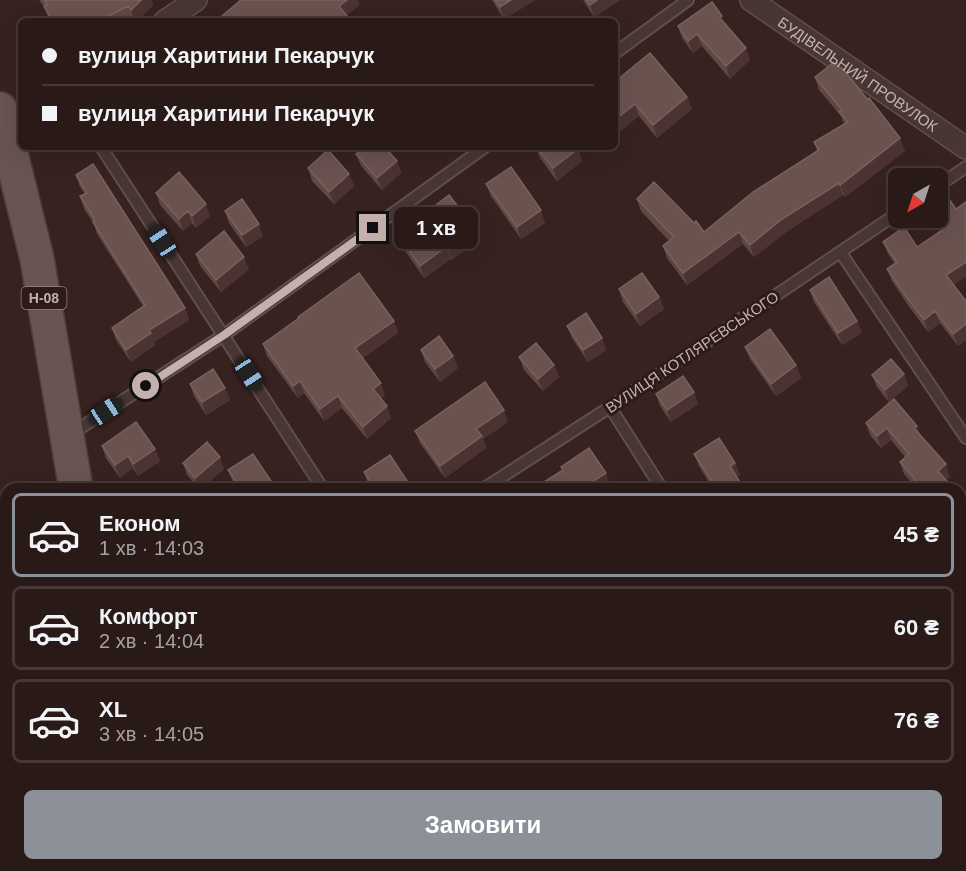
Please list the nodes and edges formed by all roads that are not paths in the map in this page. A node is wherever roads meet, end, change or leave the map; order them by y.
1 (196, 0) edge
2 (688, 0) edge
3 (751, 0) edge
4 (169, 18) edge
5 (618, 51) edge
6 (9, 118) edge
7 (966, 148) edge
8 (103, 150) edge
9 (481, 150) edge
10 (966, 167) edge
11 (948, 179) edge
12 (888, 220) edge
13 (841, 253) junction
14 (224, 335) junction
15 (610, 407) junction
16 (68, 437) junction
17 (966, 438) edge
18 (75, 483) edge
19 (319, 483) edge
20 (492, 483) edge
21 (658, 483) edge

1 - 4 street
2 - 5 lane
3 - 7 street, БУДІВЕЛЬНИЙ ПРОВУЛОК
6 - 16 main road, Н-08
8 - 14 lane
9 - 14 lane
10 - 11 lane
12 - 13 lane, ВУЛИЦЯ КОТЛЯРЕВСЬКОГО
13 - 15 lane, ВУЛИЦЯ КОТЛЯРЕВСЬКОГО
13 - 17 lane
14 - 16 lane
14 - 19 lane
15 - 20 lane, ВУЛИЦЯ КОТЛЯРЕВСЬКОГО
15 - 21 lane
16 - 18 main road, Н-08

